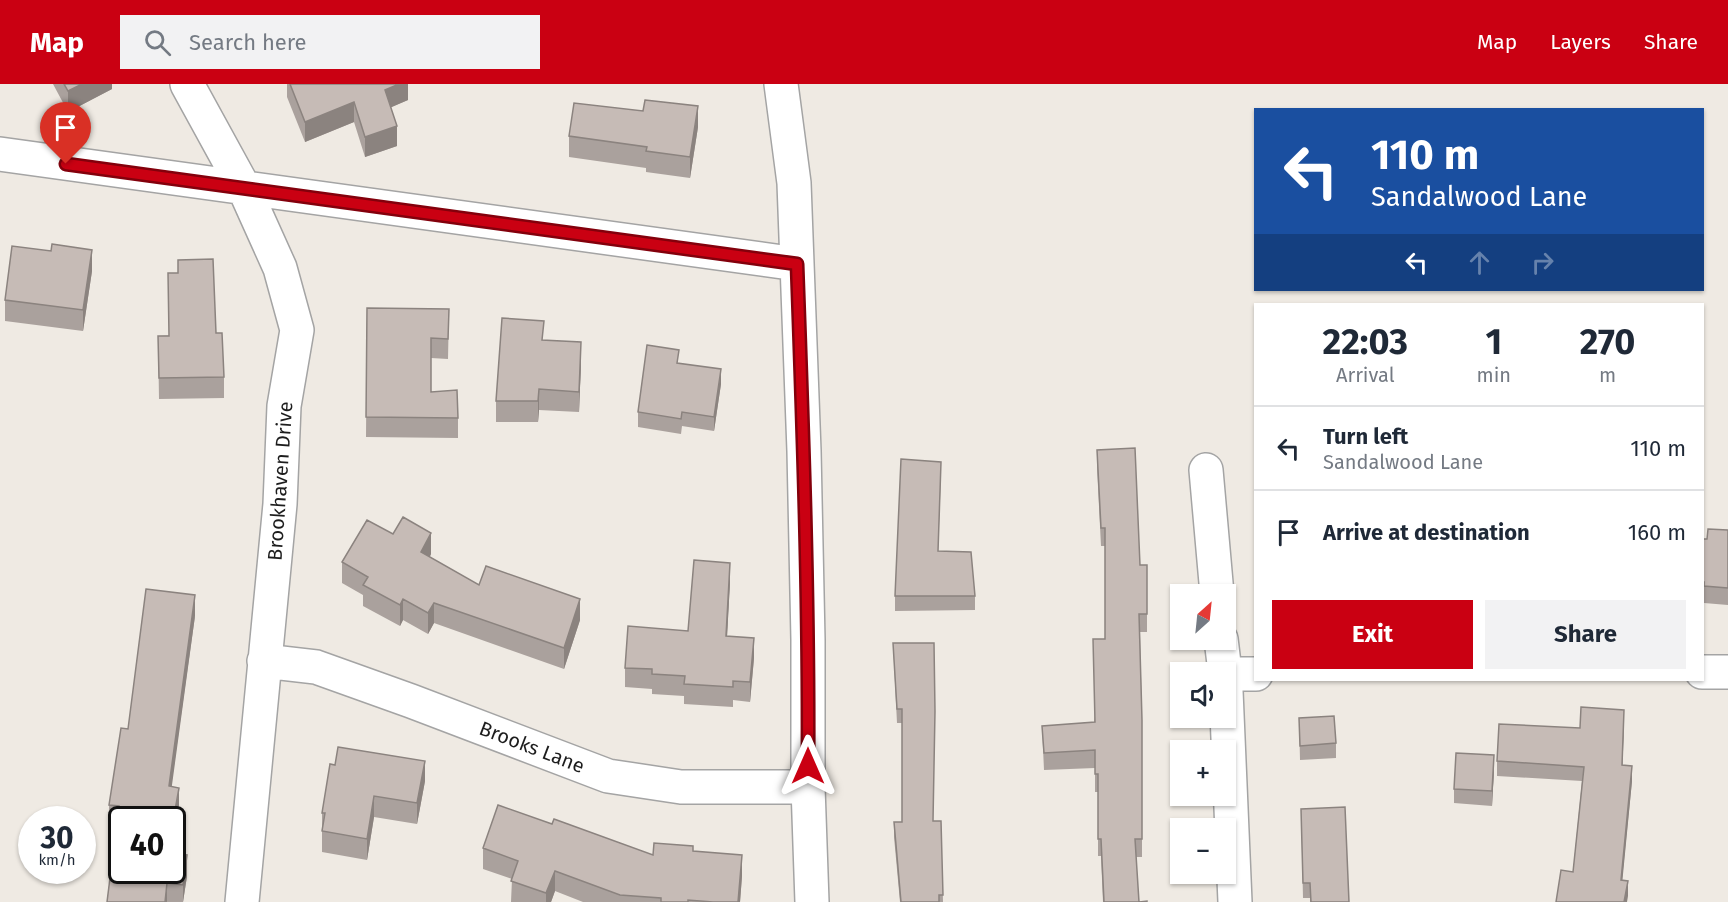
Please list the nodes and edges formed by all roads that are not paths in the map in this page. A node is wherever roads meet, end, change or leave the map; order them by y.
1 (187, 84) edge
2 (781, 84) edge
3 (0, 154) edge
4 (244, 188) junction
5 (797, 264) junction
6 (1206, 470) dead end
7 (1216, 584) edge
8 (264, 662) junction
9 (1704, 672) edge
10 (1728, 672) edge
11 (1236, 673) edge
12 (1254, 674) edge
13 (1228, 728) edge
14 (808, 787) junction
15 (242, 902) edge
16 (812, 902) edge
17 (1235, 902) edge

1 - 4 street, Brookhaven Drive
2 - 5 street
3 - 4 street
4 - 5 street
4 - 8 street, Brookhaven Drive
5 - 14 street
6 - 7 street
8 - 14 street, Brooks Lane
8 - 15 street, Brookhaven Drive
9 - 10 street
11 - 12 street
13 - 17 street
14 - 16 street

